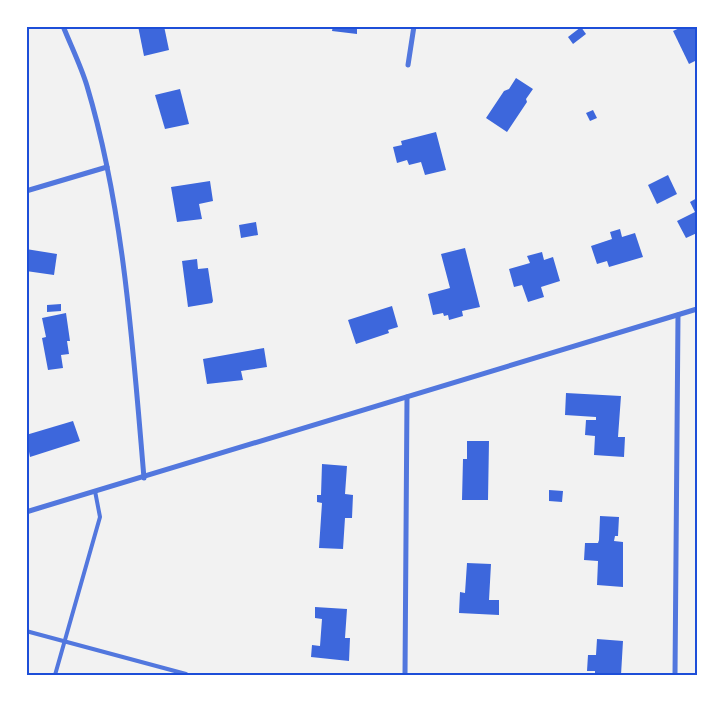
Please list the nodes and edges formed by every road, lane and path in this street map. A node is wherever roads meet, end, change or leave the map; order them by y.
1 (63, 26) edge
2 (414, 26) edge
3 (408, 65) dead end
4 (107, 167) junction
5 (26, 191) edge
6 (697, 309) edge
7 (678, 315) junction
8 (407, 397) junction
9 (144, 478) junction
10 (95, 491) junction
11 (26, 512) edge
12 (26, 631) edge
13 (65, 641) junction
14 (187, 674) edge
15 (55, 675) edge
16 (405, 675) edge
17 (675, 675) edge

1 - 4 street
2 - 3 street
4 - 5 street
4 - 9 street
6 - 7 street
7 - 8 street
7 - 17 street
8 - 9 street
8 - 16 street
9 - 10 street
10 - 11 street
10 - 13 lane
12 - 13 lane
13 - 14 lane
13 - 15 lane

